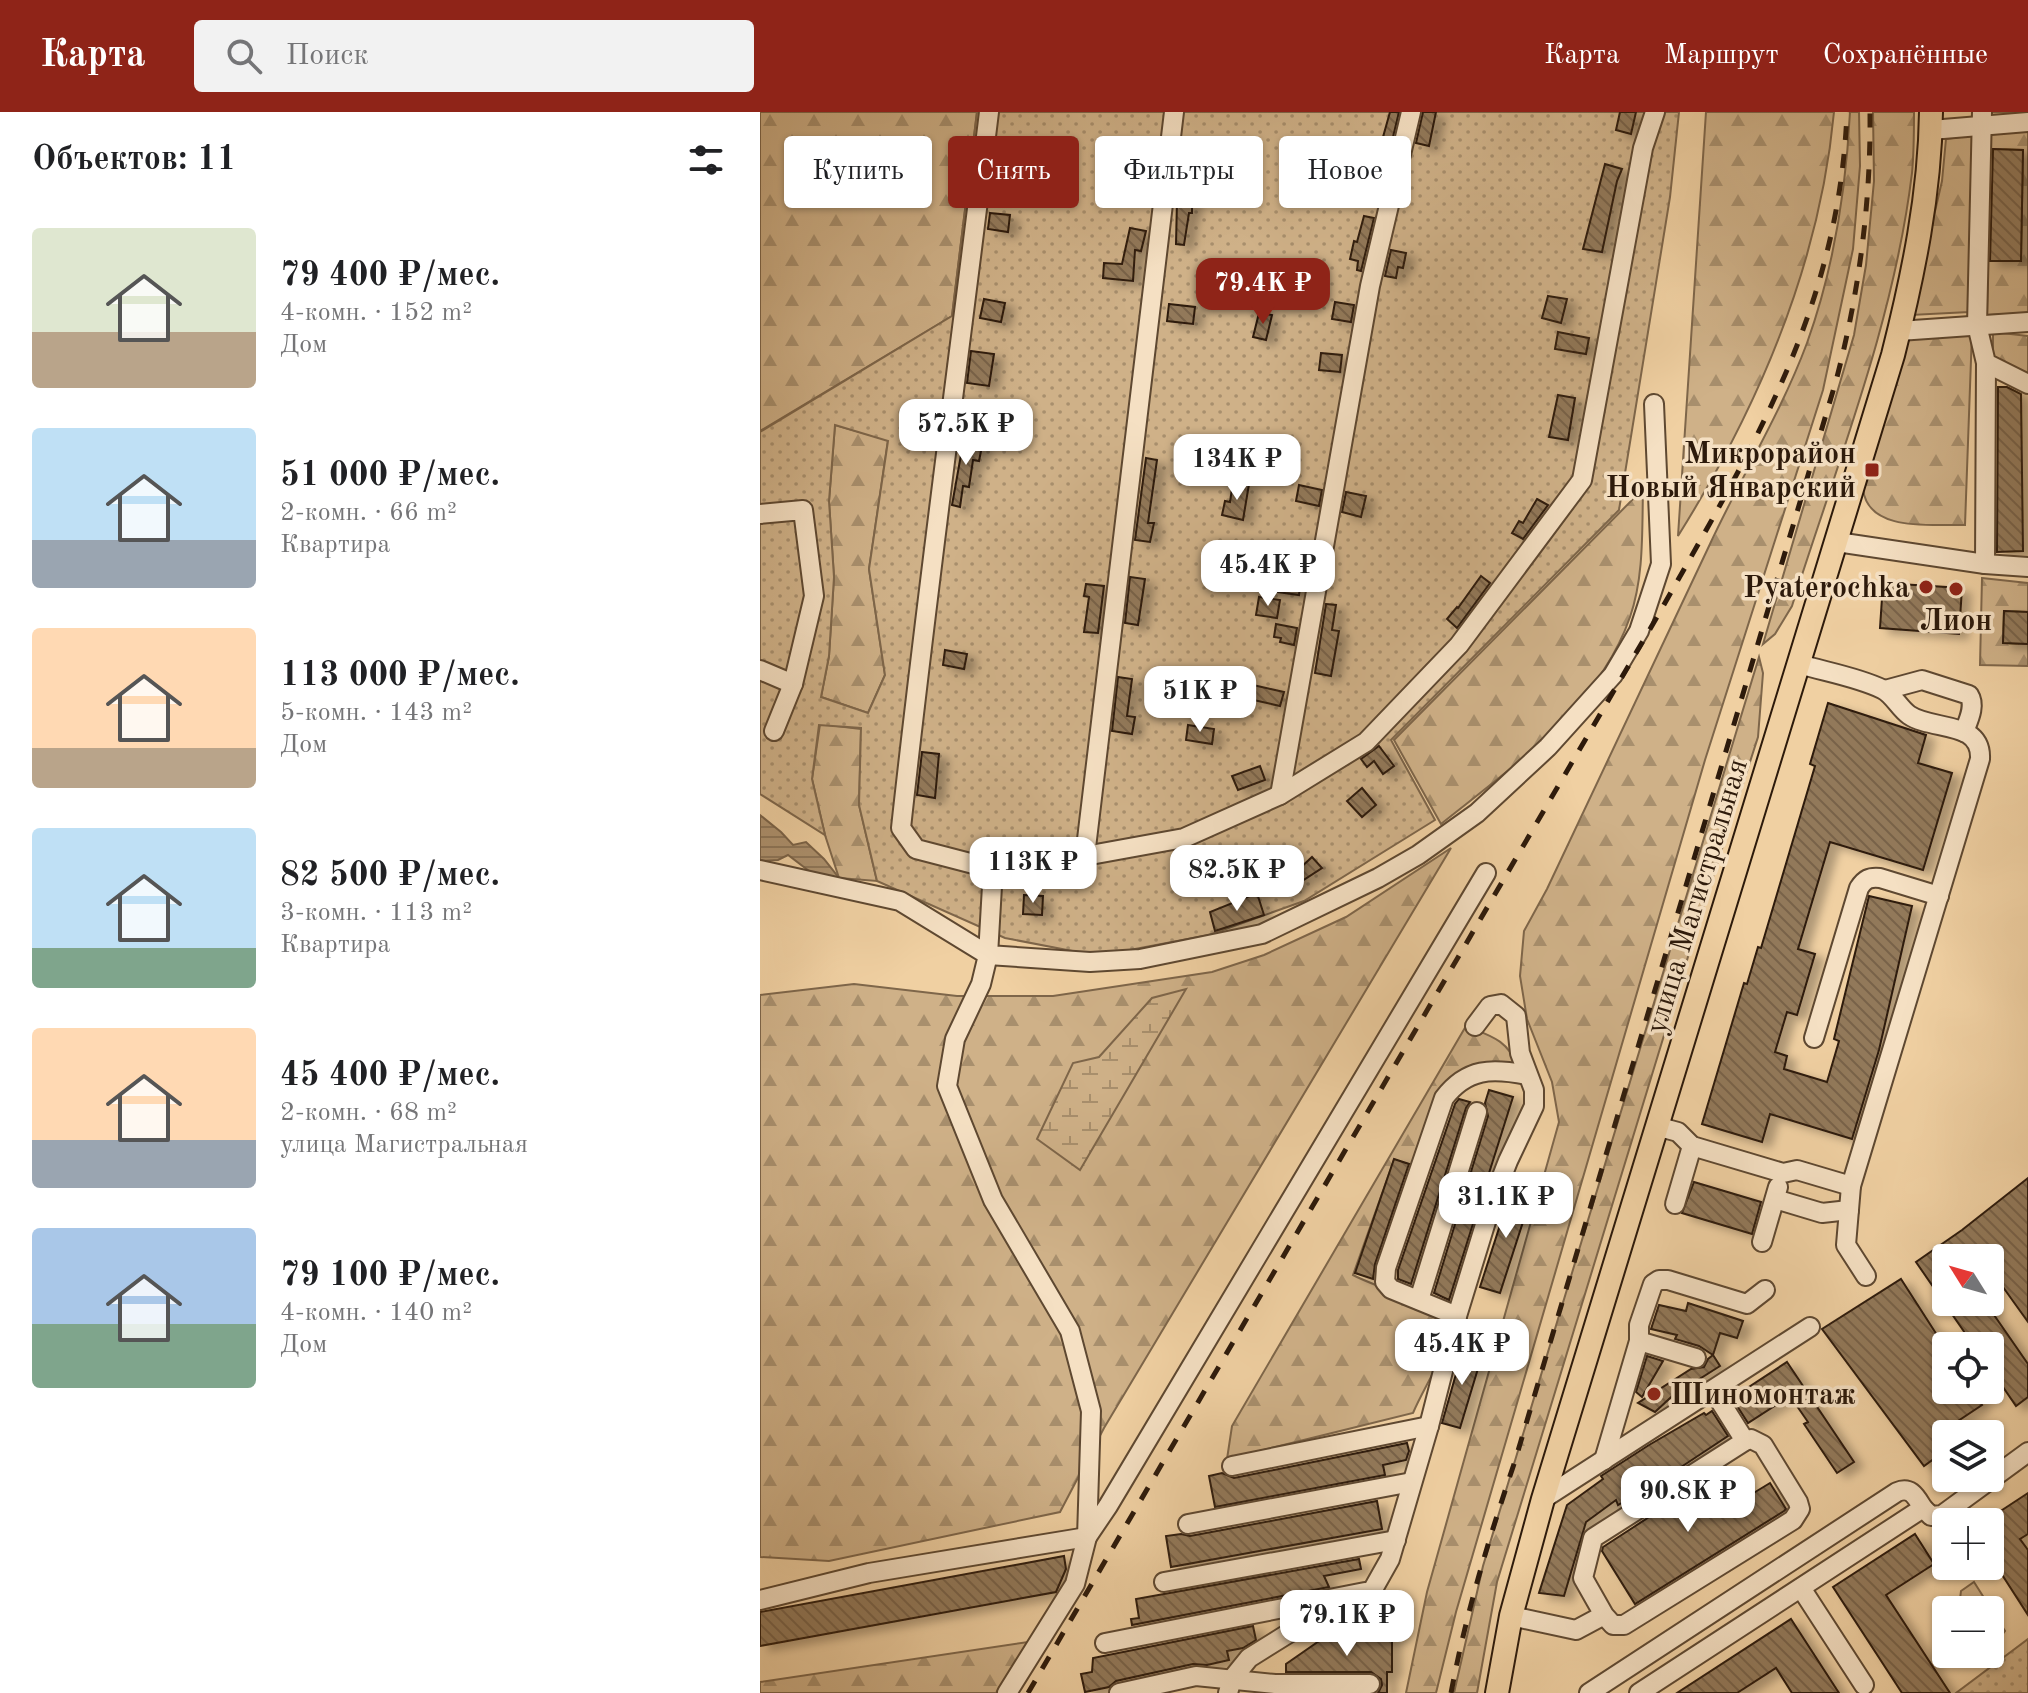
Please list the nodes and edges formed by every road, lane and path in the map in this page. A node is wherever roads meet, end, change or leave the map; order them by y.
1 (989, 112) edge
2 (1174, 112) edge
3 (1411, 112) edge
4 (1655, 112) edge
5 (1981, 120) edge
6 (1931, 121) edge
7 (2028, 122) edge
8 (2028, 322) edge
9 (1977, 325) junction
10 (1899, 331) junction
11 (1986, 363) junction
12 (2028, 384) edge
13 (1654, 404) dead end
14 (760, 514) edge
15 (1837, 542) junction
16 (1985, 564) junction
17 (2028, 567) edge
18 (1799, 664) junction
19 (760, 670) edge
20 (793, 684) junction
21 (1885, 690) junction
22 (774, 731) dead end
23 (1964, 732) junction
24 (1280, 795) junction
25 (1085, 856) junction
26 (993, 869) junction
27 (760, 870) edge
28 (1486, 873) dead end
29 (1939, 896) junction
30 (988, 955) junction
31 (1475, 1026) dead end
32 (1814, 1038) dead end
33 (1527, 1075) junction
34 (1477, 1112) dead end
35 (1656, 1126) junction
36 (1692, 1146) junction
37 (1783, 1173) junction
38 (1851, 1186) junction
39 (1775, 1199) junction
40 (1675, 1204) dead end
41 (1849, 1210) junction
42 (1762, 1242) dead end
43 (1866, 1276) dead end
44 (1765, 1290) dead end
45 (1419, 1300) junction
46 (1457, 1316) junction
47 (1810, 1327) dead end
48 (1639, 1341) junction
49 (1696, 1358) dead end
50 (1713, 1390) junction
51 (1429, 1426) junction
52 (1745, 1441) junction
53 (2028, 1452) edge
54 (1604, 1460) junction
55 (1232, 1466) dead end
56 (1412, 1482) junction
57 (1543, 1499) junction
58 (1923, 1508) junction
59 (1188, 1524) dead end
60 (1087, 1537) junction
61 (1396, 1540) junction
62 (1164, 1582) dead end
63 (1801, 1588) junction
64 (1372, 1591) junction
65 (760, 1600) edge
66 (1604, 1615) junction
67 (1511, 1616) junction
68 (1105, 1643) dead end
69 (1370, 1684) dead end
70 (1864, 1685) dead end
71 (1230, 1686) edge
72 (1007, 1693) edge
73 (1119, 1693) edge
74 (1497, 1693) edge
75 (1589, 1693) edge
76 (1639, 1693) edge

1 - 26 street
2 - 25 street
3 - 24 street
4 - 24 street
5 - 6 street
5 - 7 street
5 - 9 street
6 - 10 main road, улица Магистральная
8 - 9 street
9 - 10 street
9 - 11 street
10 - 15 main road, улица Магистральная
11 - 12 street
11 - 16 street
13 - 30 street
14 - 20 street
15 - 16 street
15 - 18 main road, улица Магистральная
16 - 17 street
18 - 21 street
18 - 35 main road, улица Магистральная
19 - 20 street
20 - 22 street
21 - 23 street
21 - 23 street
23 - 29 street
24 - 25 street
25 - 26 street
26 - 30 street
27 - 30 street
28 - 60 street
29 - 32 street
29 - 38 street
30 - 60 street
31 - 33 street
33 - 45 street
33 - 46 street
34 - 45 street
35 - 36 street
35 - 57 main road, улица Магистральная
36 - 37 street
36 - 40 street
37 - 38 street
37 - 39 street
38 - 41 street
39 - 41 street
39 - 42 street
41 - 43 street
44 - 48 street
45 - 46 street
46 - 51 street
47 - 50 street
48 - 49 street
48 - 54 street
50 - 52 street
50 - 54 street
51 - 55 street
51 - 56 street
52 - 66 street
52 - 66 street
53 - 58 street
54 - 57 street
56 - 59 street
56 - 61 street
57 - 67 main road, улица Магистральная
58 - 63 street
58 - 75 street
60 - 65 street
60 - 72 street
61 - 62 street
61 - 64 street
63 - 70 street
63 - 76 street
64 - 68 street
64 - 71 street
66 - 67 street
67 - 74 main road, улица Магистральная
69 - 71 street
71 - 73 street

